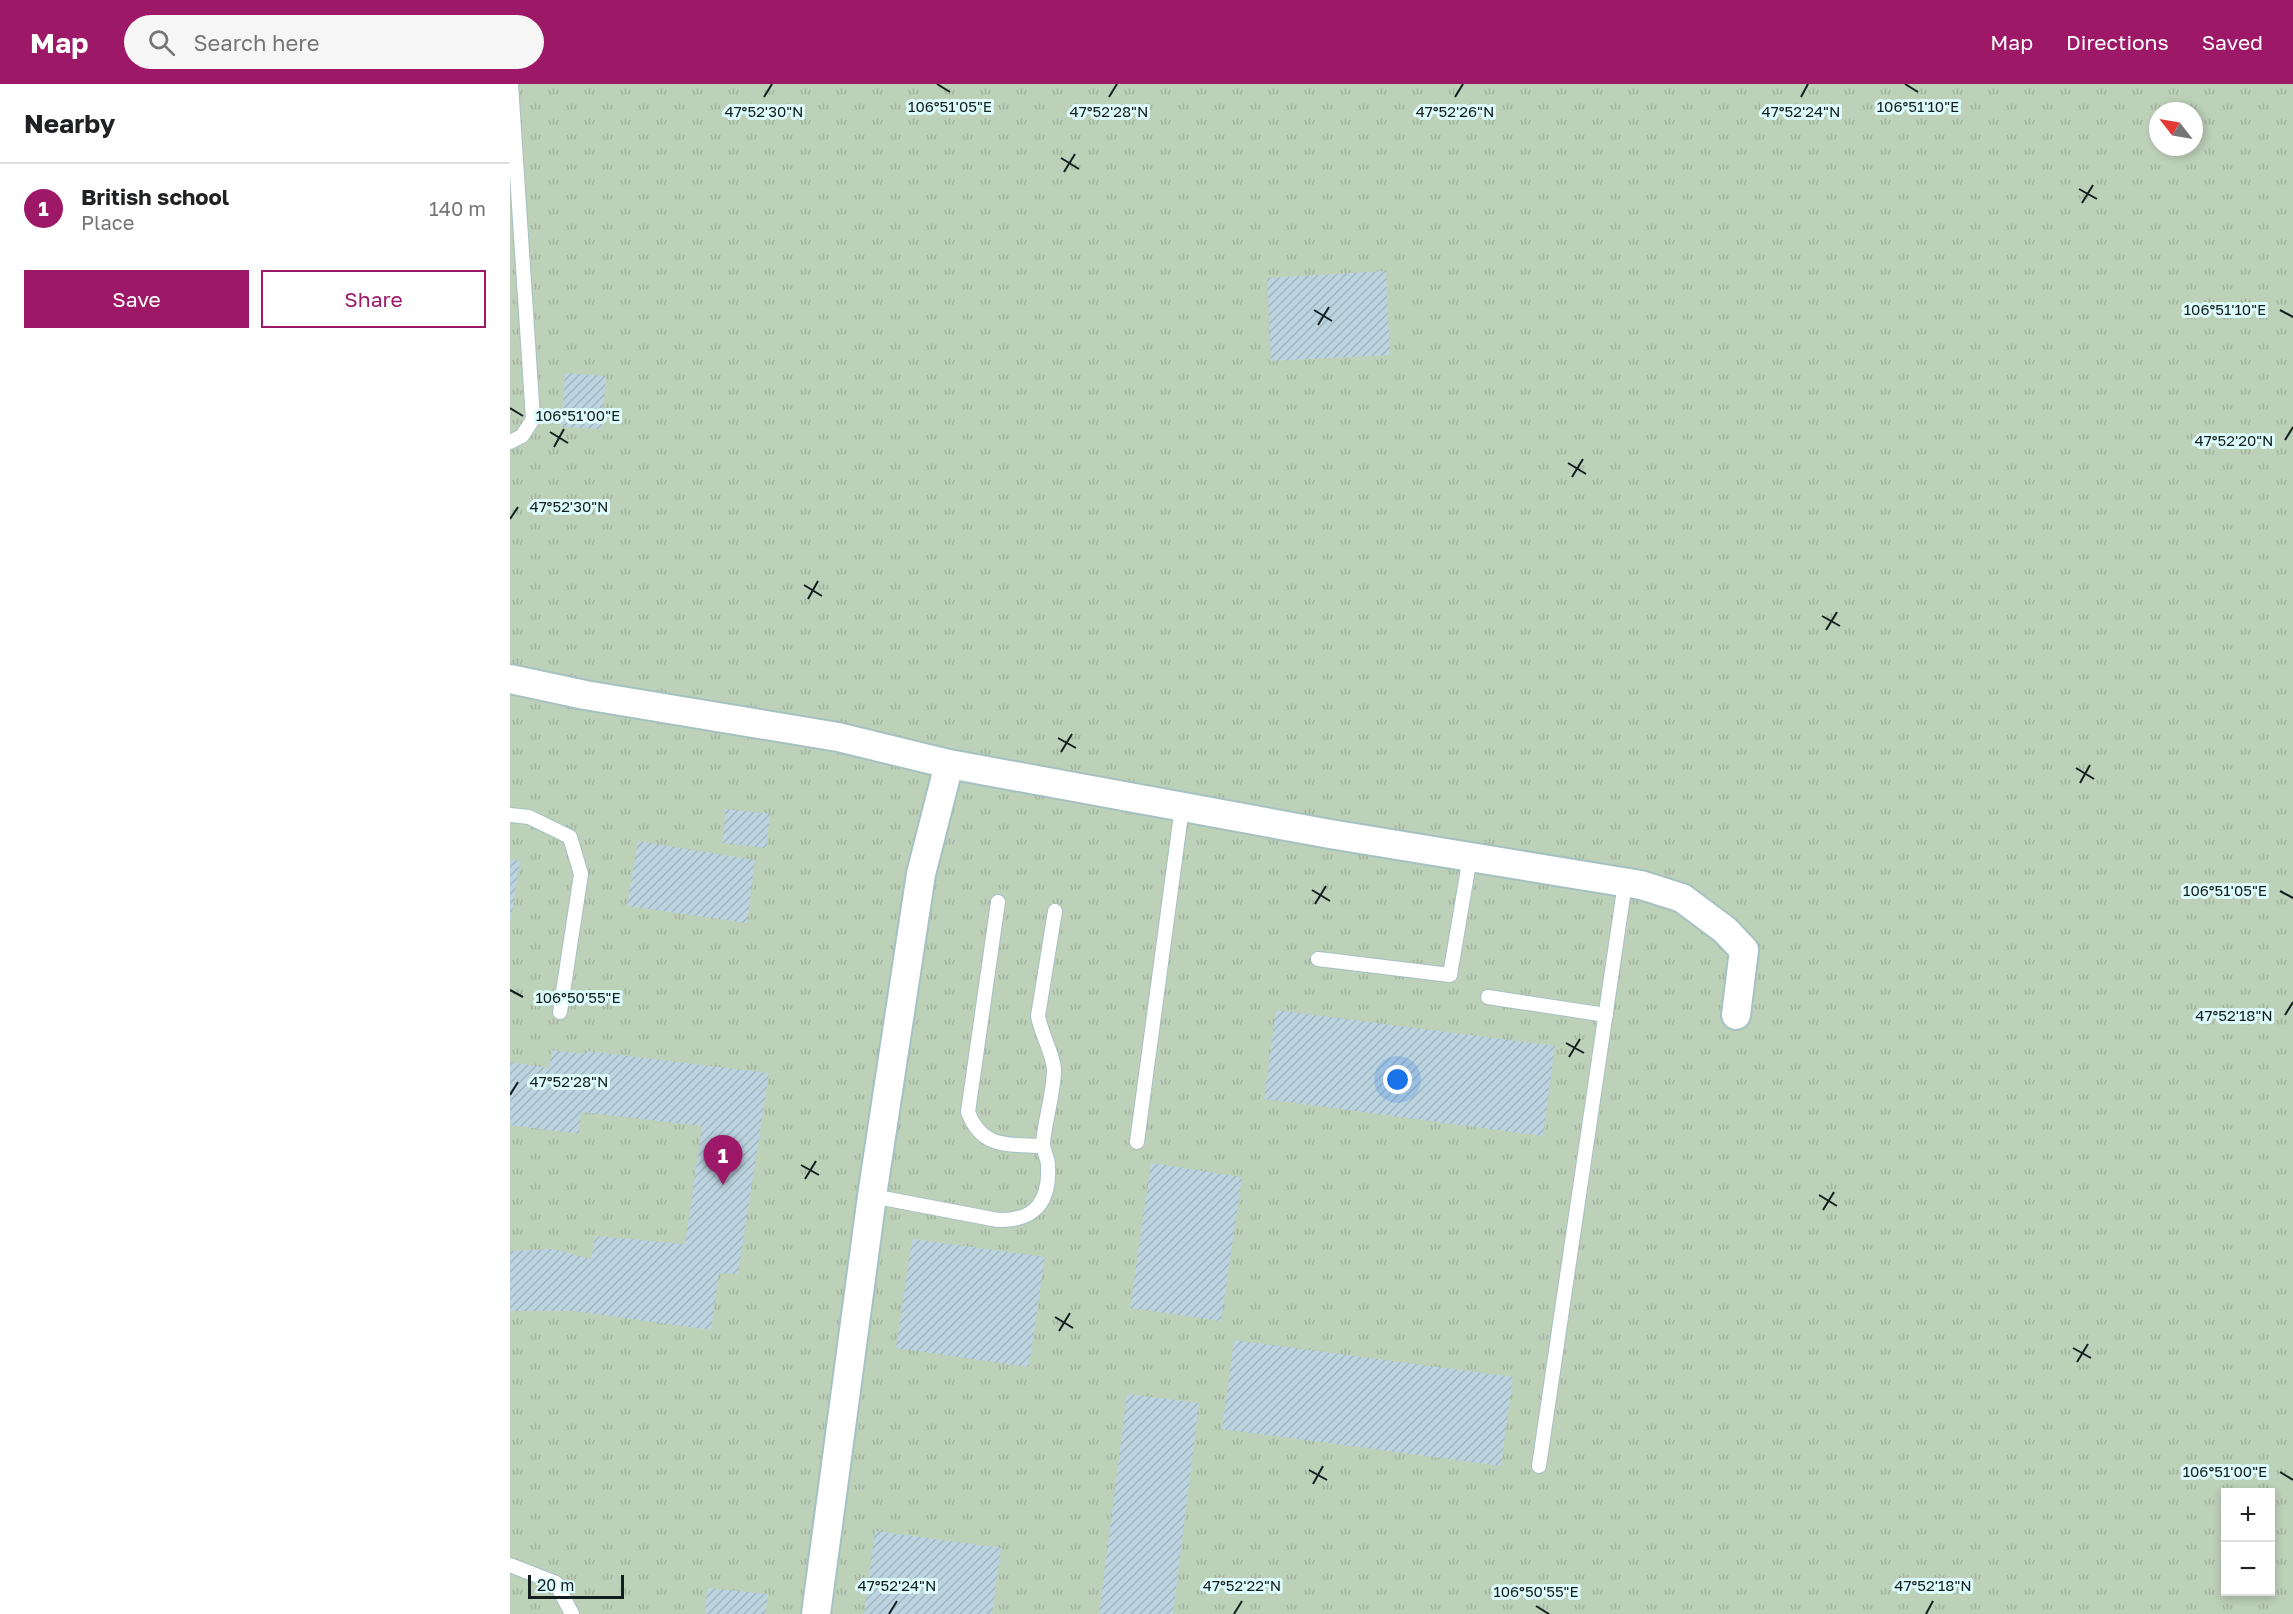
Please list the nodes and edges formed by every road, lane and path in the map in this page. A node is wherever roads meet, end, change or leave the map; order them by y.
1 (511, 84) edge
2 (510, 442) edge
3 (510, 679) edge
4 (949, 764) junction
5 (1182, 807) junction
6 (510, 815) edge
7 (1470, 857) junction
8 (1625, 883) junction
9 (998, 902) dead end
10 (1055, 911) dead end
11 (1318, 959) dead end
12 (1488, 997) dead end
13 (560, 1012) dead end
14 (1606, 1015) junction
15 (1736, 1015) dead end
16 (1137, 1142) dead end
17 (1043, 1146) junction
18 (872, 1196) junction
19 (1539, 1466) dead end
20 (510, 1565) edge
21 (572, 1614) edge
22 (816, 1614) edge

1 - 2 lane
3 - 4 street
4 - 5 street
4 - 18 street
5 - 7 street
5 - 16 lane
6 - 13 lane
7 - 8 street
7 - 11 lane
8 - 14 lane
8 - 15 street
9 - 17 lane
10 - 17 lane
12 - 14 lane
14 - 19 lane
17 - 18 lane
18 - 22 street
20 - 21 lane

